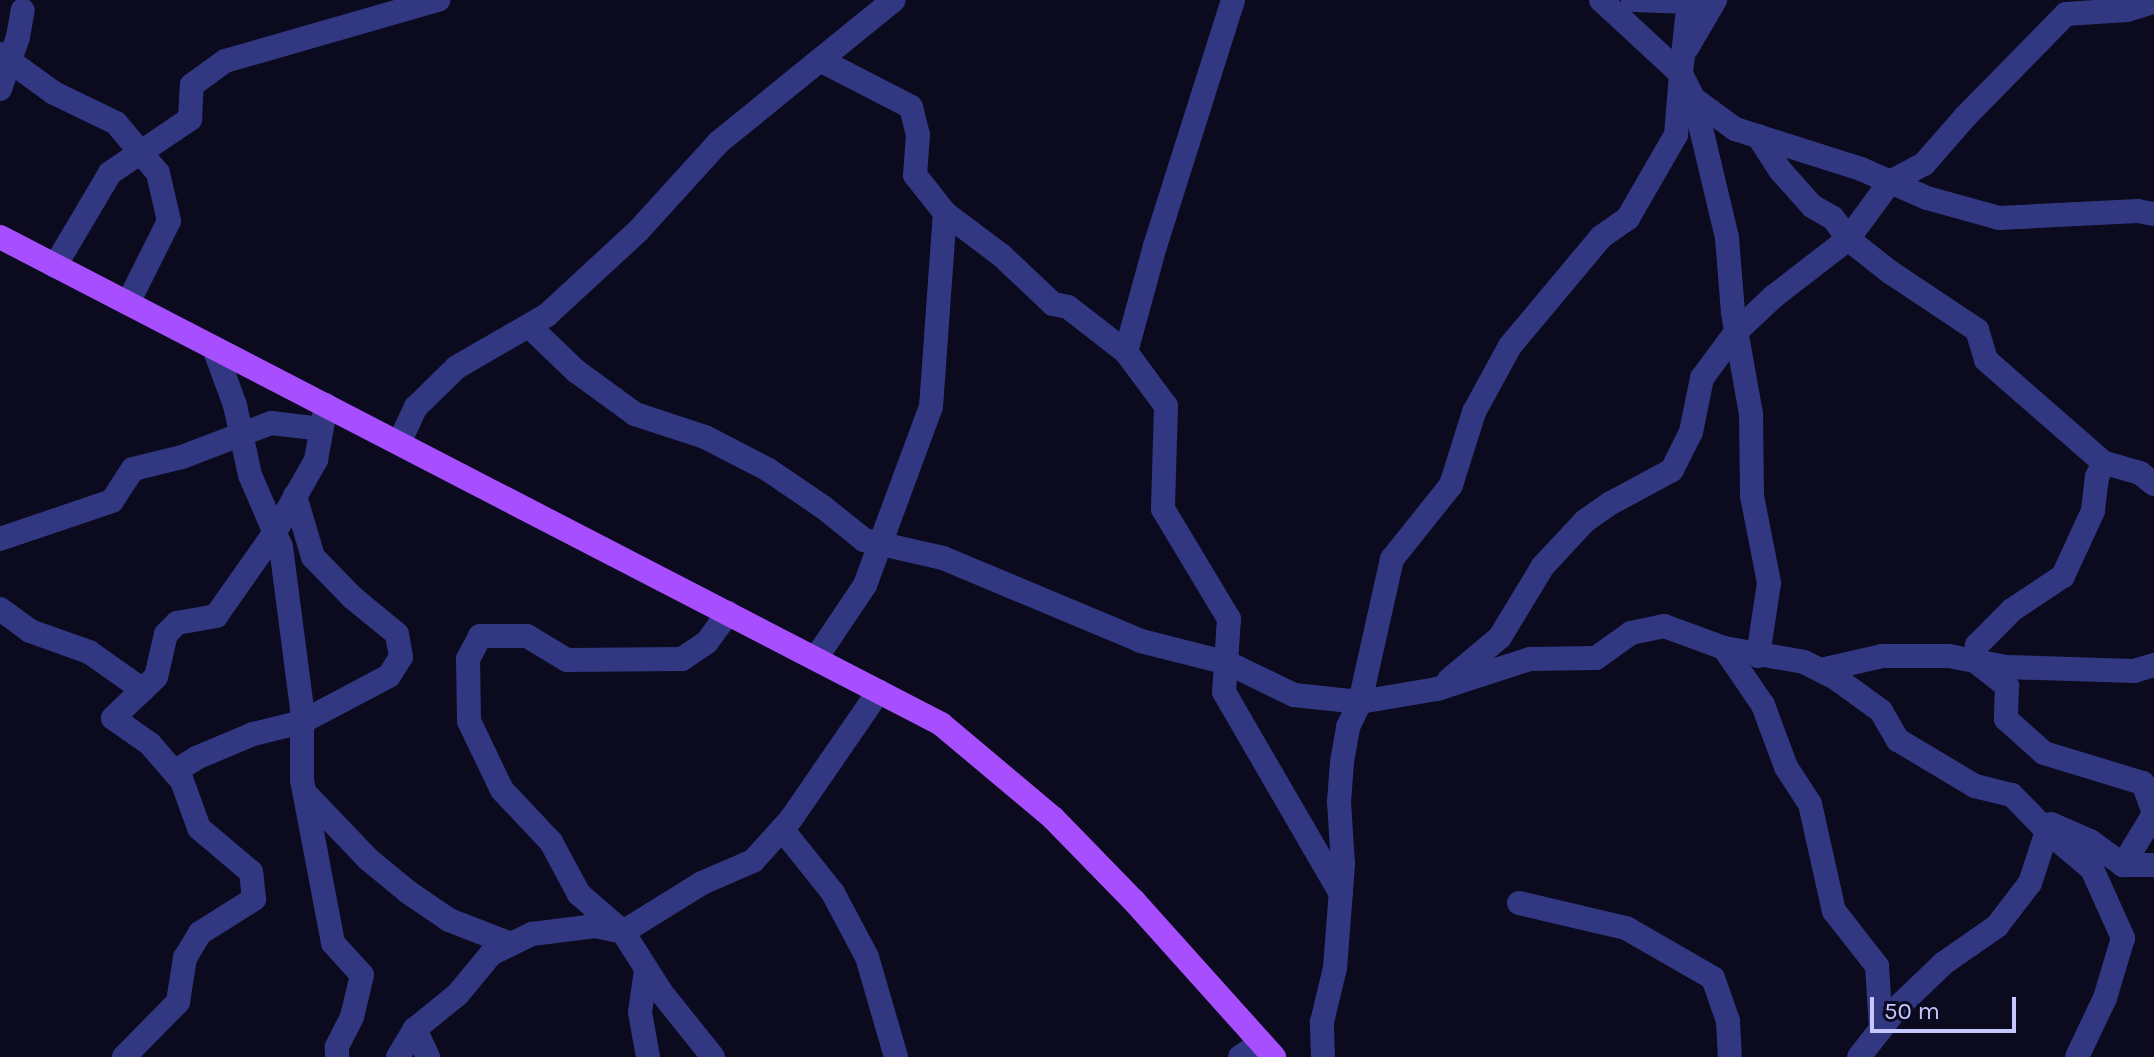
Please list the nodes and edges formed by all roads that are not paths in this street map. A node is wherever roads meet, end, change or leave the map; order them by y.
1 (438, 0) edge
2 (894, 0) edge
3 (1233, 0) edge
4 (1601, 0) edge
5 (1633, 0) edge
6 (1715, 0) edge
7 (1689, 1) edge
8 (2154, 2) edge
9 (397, 6) edge
10 (23, 10) dead end
11 (5, 58) edge
12 (820, 60) junction
13 (1682, 64) junction
14 (0, 89) edge
15 (1694, 99) junction
16 (1758, 136) junction
17 (139, 151) junction
18 (1890, 182) junction
19 (945, 213) junction
20 (2154, 214) edge
21 (0, 237) edge
22 (1848, 239) junction
23 (55, 266) junction
24 (128, 303) junction
25 (529, 326) junction
26 (1736, 332) junction
27 (214, 348) junction
28 (1126, 352) junction
29 (324, 417) junction
30 (241, 434) junction
31 (399, 443) junction
32 (2104, 463) junction
33 (2154, 484) edge
34 (295, 496) junction
35 (275, 532) junction
36 (0, 539) edge
37 (878, 544) junction
38 (0, 609) edge
39 (728, 613) junction
40 (1724, 648) junction
41 (1758, 656) junction
42 (816, 658) junction
43 (1975, 661) junction
44 (1228, 663) junction
45 (2154, 665) edge
46 (1821, 670) junction
47 (1437, 689) junction
48 (143, 690) junction
49 (879, 691) junction
50 (1360, 702) junction
51 (302, 722) junction
52 (174, 772) junction
53 (303, 791) junction
54 (2154, 814) edge
55 (2040, 824) junction
56 (782, 829) junction
57 (2123, 865) junction
58 (2154, 865) edge
59 (1341, 894) junction
60 (1519, 903) dead end
61 (623, 932) junction
62 (511, 944) junction
63 (646, 970) junction
64 (415, 1029) junction
65 (1881, 1029) junction
66 (1267, 1050) edge
67 (124, 1057) edge
68 (337, 1057) edge
69 (398, 1057) edge
70 (428, 1057) edge
71 (648, 1057) edge
72 (713, 1057) edge
73 (896, 1057) edge
74 (1240, 1057) edge
75 (1323, 1057) edge
76 (1730, 1057) edge
77 (1859, 1057) edge
78 (2077, 1057) edge

1 - 9 street
2 - 12 street
3 - 28 street
4 - 13 street
5 - 7 street
6 - 13 street
7 - 13 street
8 - 18 street
9 - 17 street
10 - 11 street
11 - 14 street
11 - 17 street
12 - 19 street
12 - 25 street
13 - 15 street
13 - 50 street
15 - 16 street
15 - 26 street
16 - 18 street
16 - 22 street
17 - 23 street
17 - 24 street
18 - 20 street
18 - 22 street
19 - 28 street
19 - 37 street
21 - 23 main road
22 - 26 street
22 - 32 street
23 - 24 main road
24 - 27 main road
25 - 31 street
25 - 37 street
26 - 41 street
26 - 47 street
27 - 29 main road
27 - 30 street
28 - 44 street
29 - 30 street
29 - 31 main road
29 - 34 street
30 - 35 street
30 - 36 street
31 - 39 main road
32 - 33 street
32 - 43 street
34 - 35 street
34 - 51 street
35 - 48 street
35 - 51 street
37 - 42 street
37 - 44 street
38 - 48 street
39 - 42 main road
39 - 61 street
40 - 41 street
40 - 47 street
40 - 65 street
41 - 46 street
42 - 49 main road
43 - 45 street
43 - 46 street
43 - 54 street
44 - 50 street
44 - 59 street
46 - 55 street
47 - 50 street
48 - 52 street
49 - 56 street
49 - 66 main road
50 - 59 street
51 - 52 street
51 - 53 street
52 - 67 street
53 - 62 street
53 - 68 street
54 - 57 street
55 - 57 street
55 - 65 street
55 - 78 street
56 - 61 street
56 - 73 street
57 - 58 street
59 - 75 street
60 - 76 street
61 - 62 street
61 - 63 street
62 - 64 street
63 - 71 street
63 - 72 street
64 - 69 street
64 - 70 street
65 - 77 street
66 - 74 street

